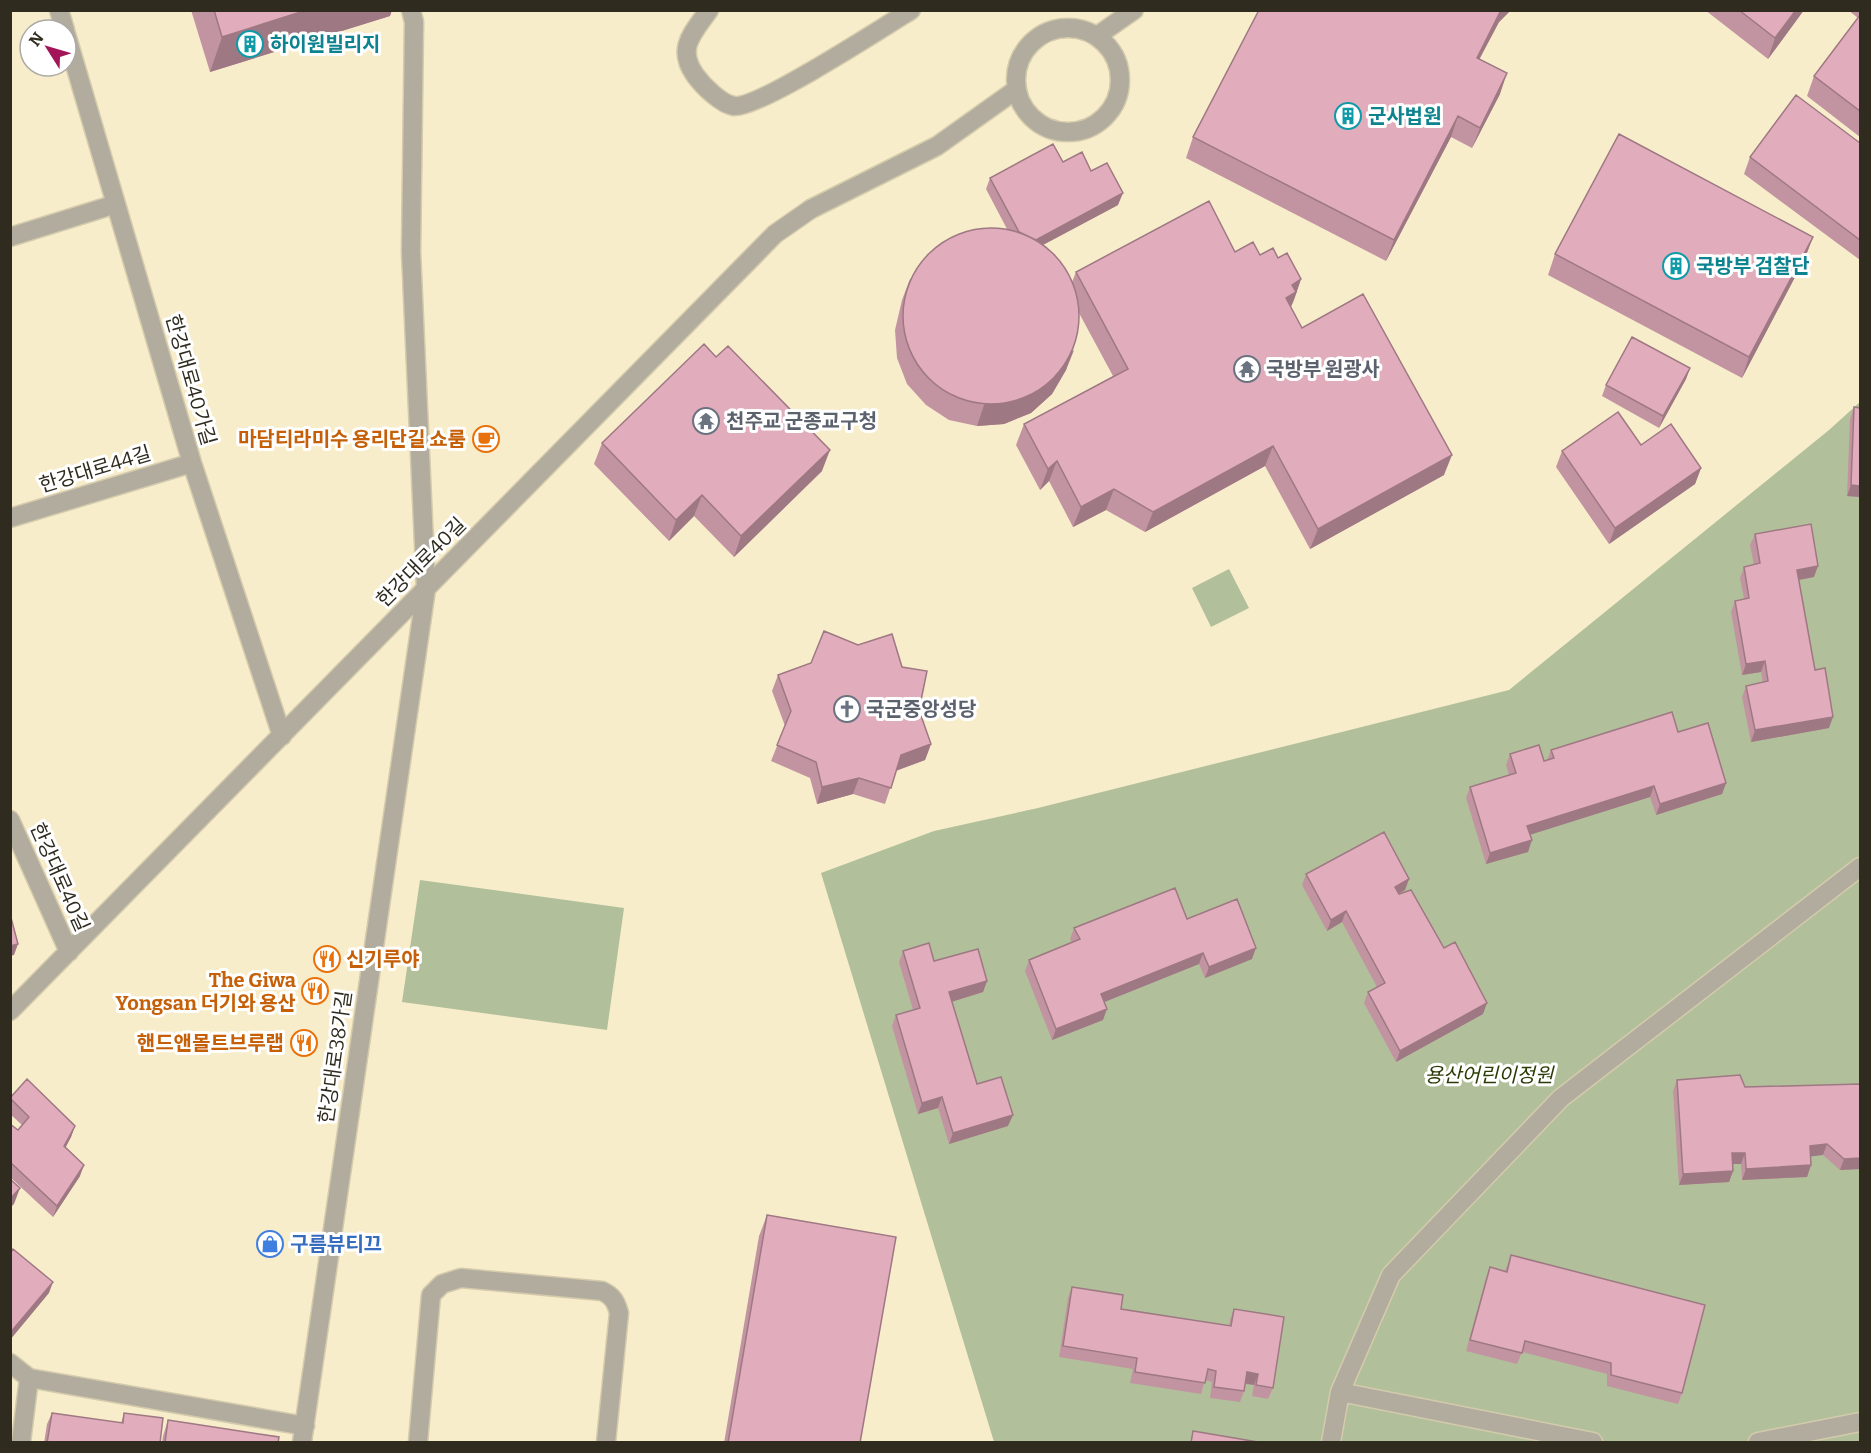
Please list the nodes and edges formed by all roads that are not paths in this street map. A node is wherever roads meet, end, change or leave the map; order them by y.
1 (411, 10) edge
2 (709, 10) edge
3 (911, 10) edge
4 (1134, 10) edge
5 (1097, 36) junction
6 (78, 76) edge
7 (1017, 90) junction
8 (116, 204) junction
9 (10, 237) edge
10 (192, 463) junction
11 (10, 518) edge
12 (426, 589) junction
13 (282, 736) junction
14 (10, 820) edge
15 (1860, 867) edge
16 (69, 952) junction
17 (10, 1011) edge
18 (10, 1363) edge
19 (29, 1378) junction
20 (1340, 1392) junction
21 (1860, 1422) edge
22 (303, 1434) edge
23 (21, 1443) edge
24 (418, 1443) edge
25 (606, 1443) edge
26 (1331, 1443) edge
27 (1593, 1443) edge
28 (1758, 1443) edge

1 - 12 street, 한강대로38가길
2 - 3 street
4 - 5 street
5 - 7 street
5 - 7 street
6 - 8 street, 한강대로40가길
7 - 12 street, 한강대로40길
8 - 9 street
8 - 10 street, 한강대로40가길
10 - 11 street, 한강대로44길
10 - 13 street, 한강대로40가길
12 - 13 street, 한강대로40길
12 - 22 street, 한강대로38가길
13 - 16 street, 한강대로40길
14 - 16 street, 한강대로40길
15 - 20 street
16 - 17 street, 한강대로40길
18 - 19 street, 한강대로38가길
19 - 22 street, 한강대로38가길
19 - 23 street
20 - 26 street
20 - 27 street
21 - 28 street
24 - 25 street

